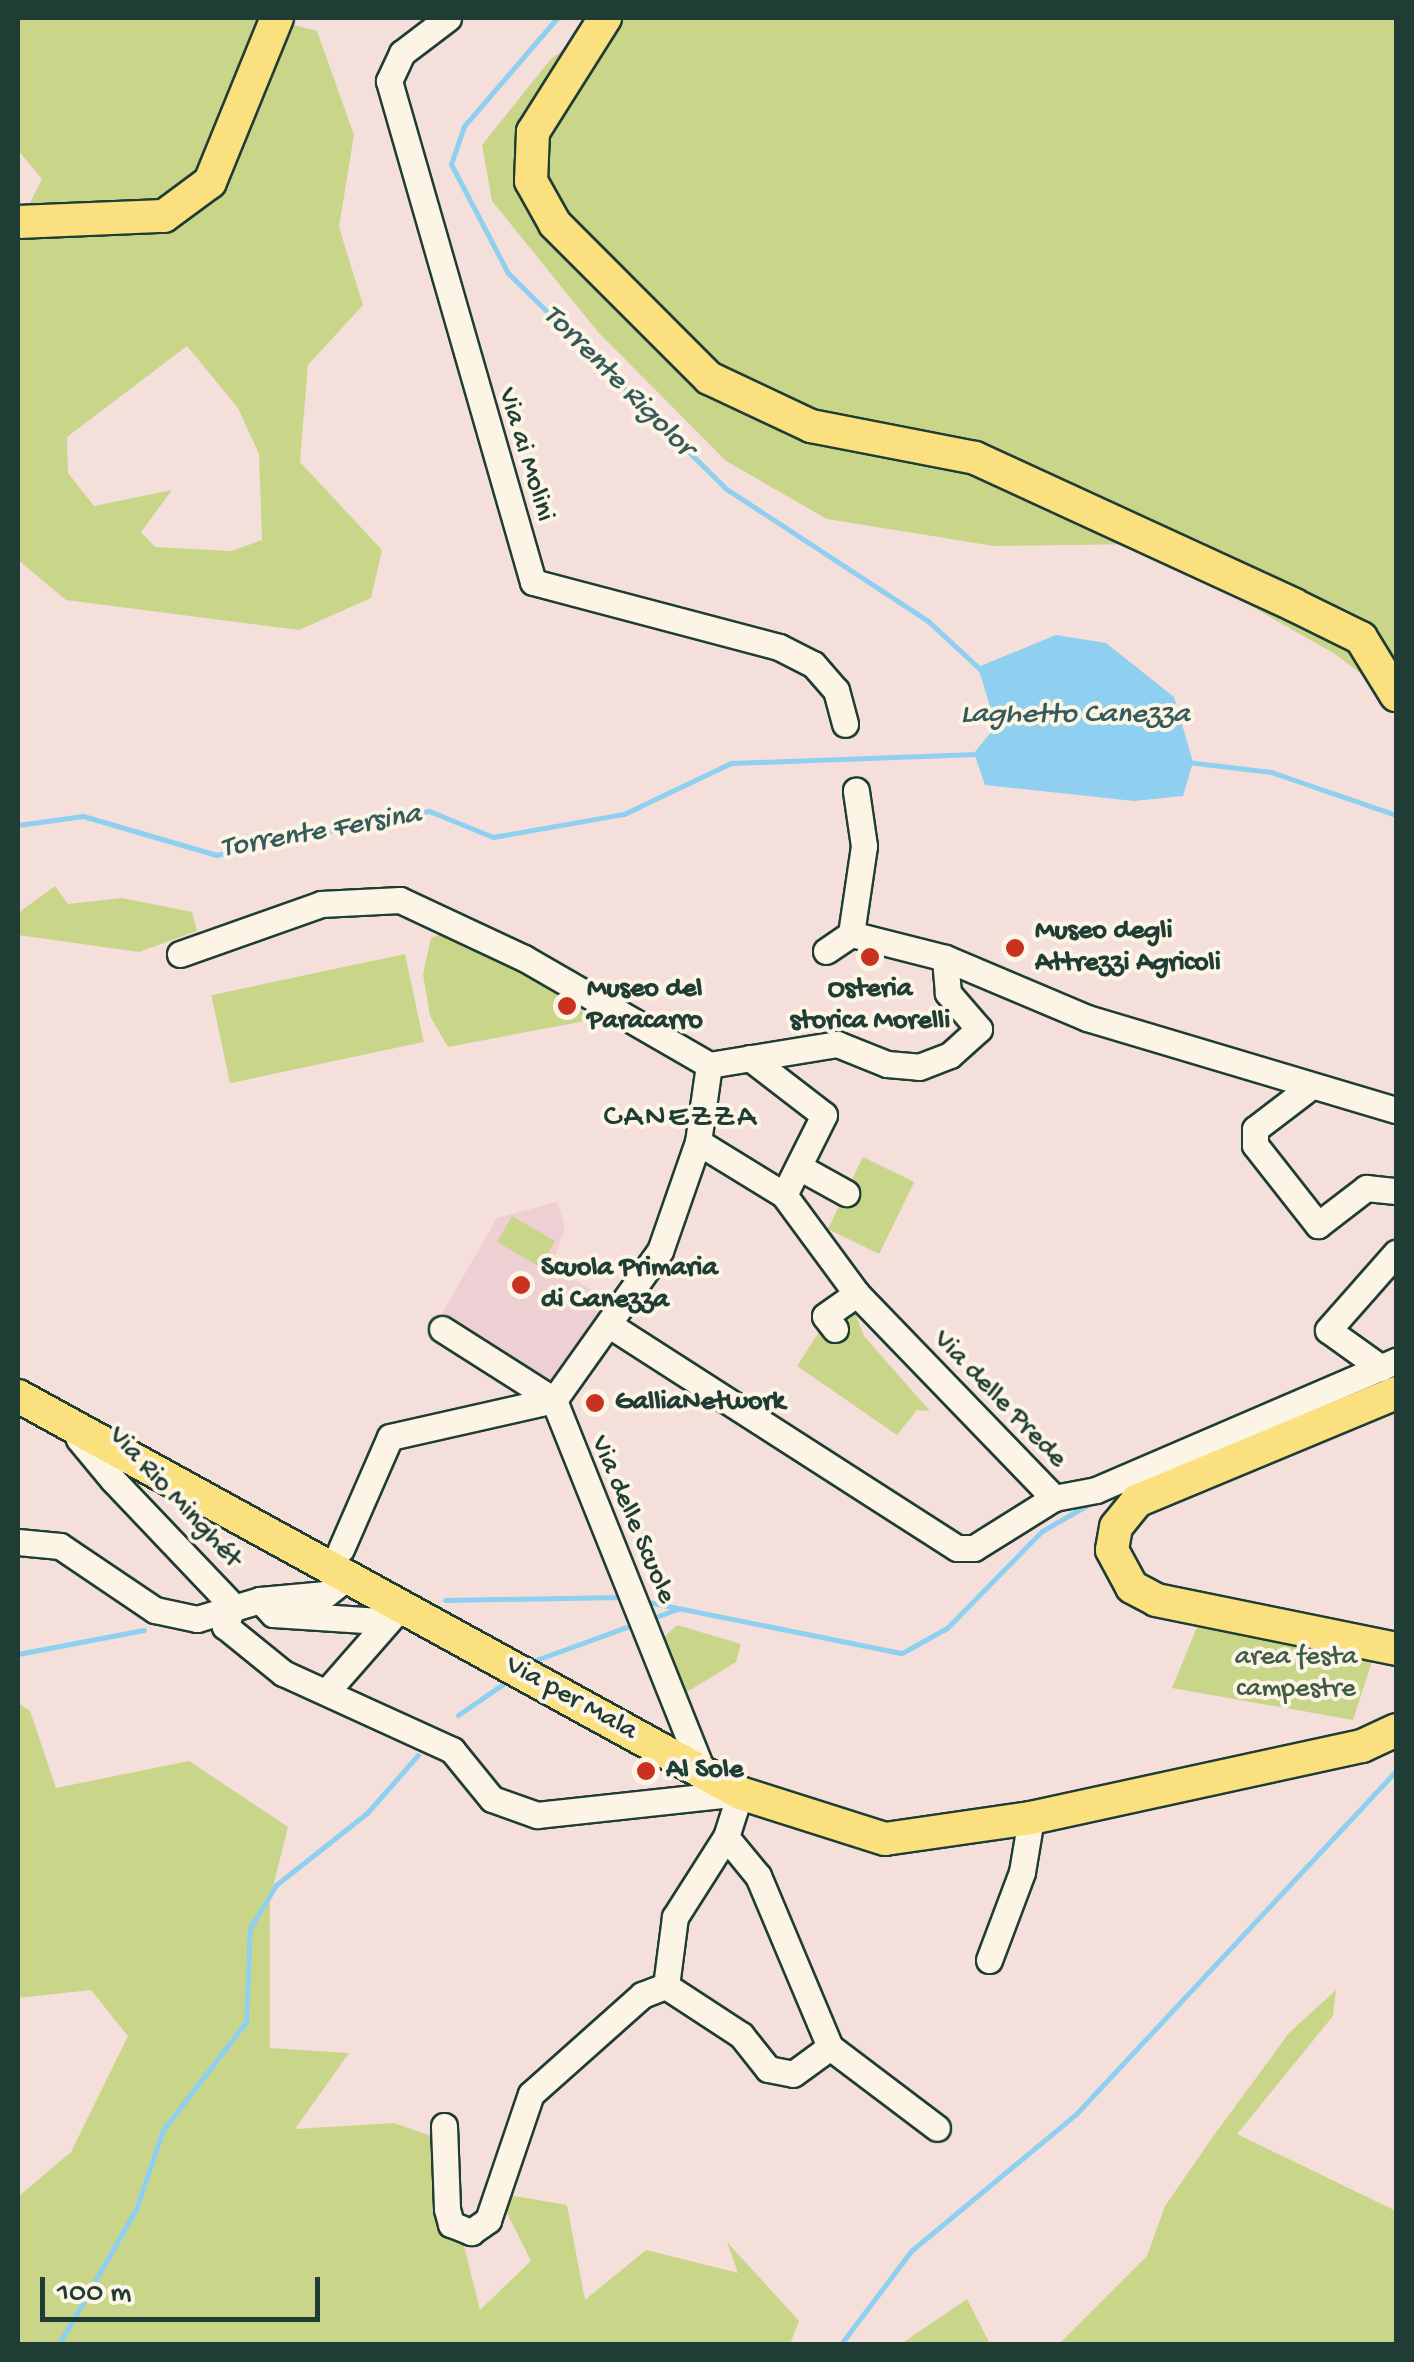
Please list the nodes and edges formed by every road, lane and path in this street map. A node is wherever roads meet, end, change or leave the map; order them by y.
1 (277, 18) edge
2 (448, 18) edge
3 (605, 18) edge
4 (18, 222) edge
5 (1396, 695) edge
6 (845, 724) dead end
7 (856, 791) dead end
8 (851, 934) junction
9 (826, 951) dead end
10 (180, 954) dead end
11 (945, 958) junction
12 (750, 1058) junction
13 (709, 1065) junction
14 (1310, 1087) junction
15 (1396, 1110) edge
16 (698, 1142) junction
17 (799, 1167) junction
18 (1396, 1191) edge
19 (846, 1193) dead end
20 (784, 1195) junction
21 (1396, 1253) edge
22 (858, 1294) junction
23 (610, 1326) junction
24 (442, 1329) dead end
25 (836, 1329) dead end
26 (1391, 1374) edge
27 (18, 1396) edge
28 (554, 1400) junction
29 (81, 1428) junction
30 (1054, 1498) junction
31 (18, 1542) edge
32 (341, 1549) dead end
33 (337, 1584) dead end
34 (260, 1600) junction
35 (234, 1606) junction
36 (416, 1611) junction
37 (380, 1621) junction
38 (1396, 1649) edge
39 (328, 1690) junction
40 (1396, 1730) edge
41 (703, 1773) junction
42 (740, 1793) junction
43 (1030, 1818) junction
44 (726, 1837) junction
45 (989, 1960) dead end
46 (666, 1986) junction
47 (830, 2047) junction
48 (444, 2126) dead end
49 (937, 2128) dead end

1 - 4 main road
2 - 6 street, Via ai Molini
3 - 5 main road
7 - 8 street
8 - 9 street
8 - 11 street
10 - 13 street
11 - 12 street
11 - 14 street
12 - 13 street
12 - 17 street
13 - 16 street
14 - 15 street
14 - 18 street
16 - 20 street
16 - 23 street
17 - 19 street
17 - 20 street
20 - 22 street, Via delle Prede
21 - 26 street
22 - 25 street
22 - 30 street, Via delle Prede
23 - 28 street
23 - 30 street
24 - 28 street
26 - 30 street, Via delle Prede
26 - 38 main road
27 - 29 main road, Via per Mala
28 - 32 street
28 - 41 street, Via delle Scuole
29 - 35 street, Via Rio Minghét
29 - 36 main road, Via per Mala
31 - 35 street
33 - 34 street
34 - 35 street
34 - 37 street
35 - 39 street
36 - 37 street
36 - 41 main road, Via per Mala
37 - 39 street
39 - 42 street
40 - 43 main road, Via per Mala
41 - 42 main road, Via per Mala
42 - 43 main road, Via per Mala
42 - 44 street
43 - 45 street
44 - 46 street
44 - 47 street
46 - 47 street
46 - 48 street
47 - 49 street

